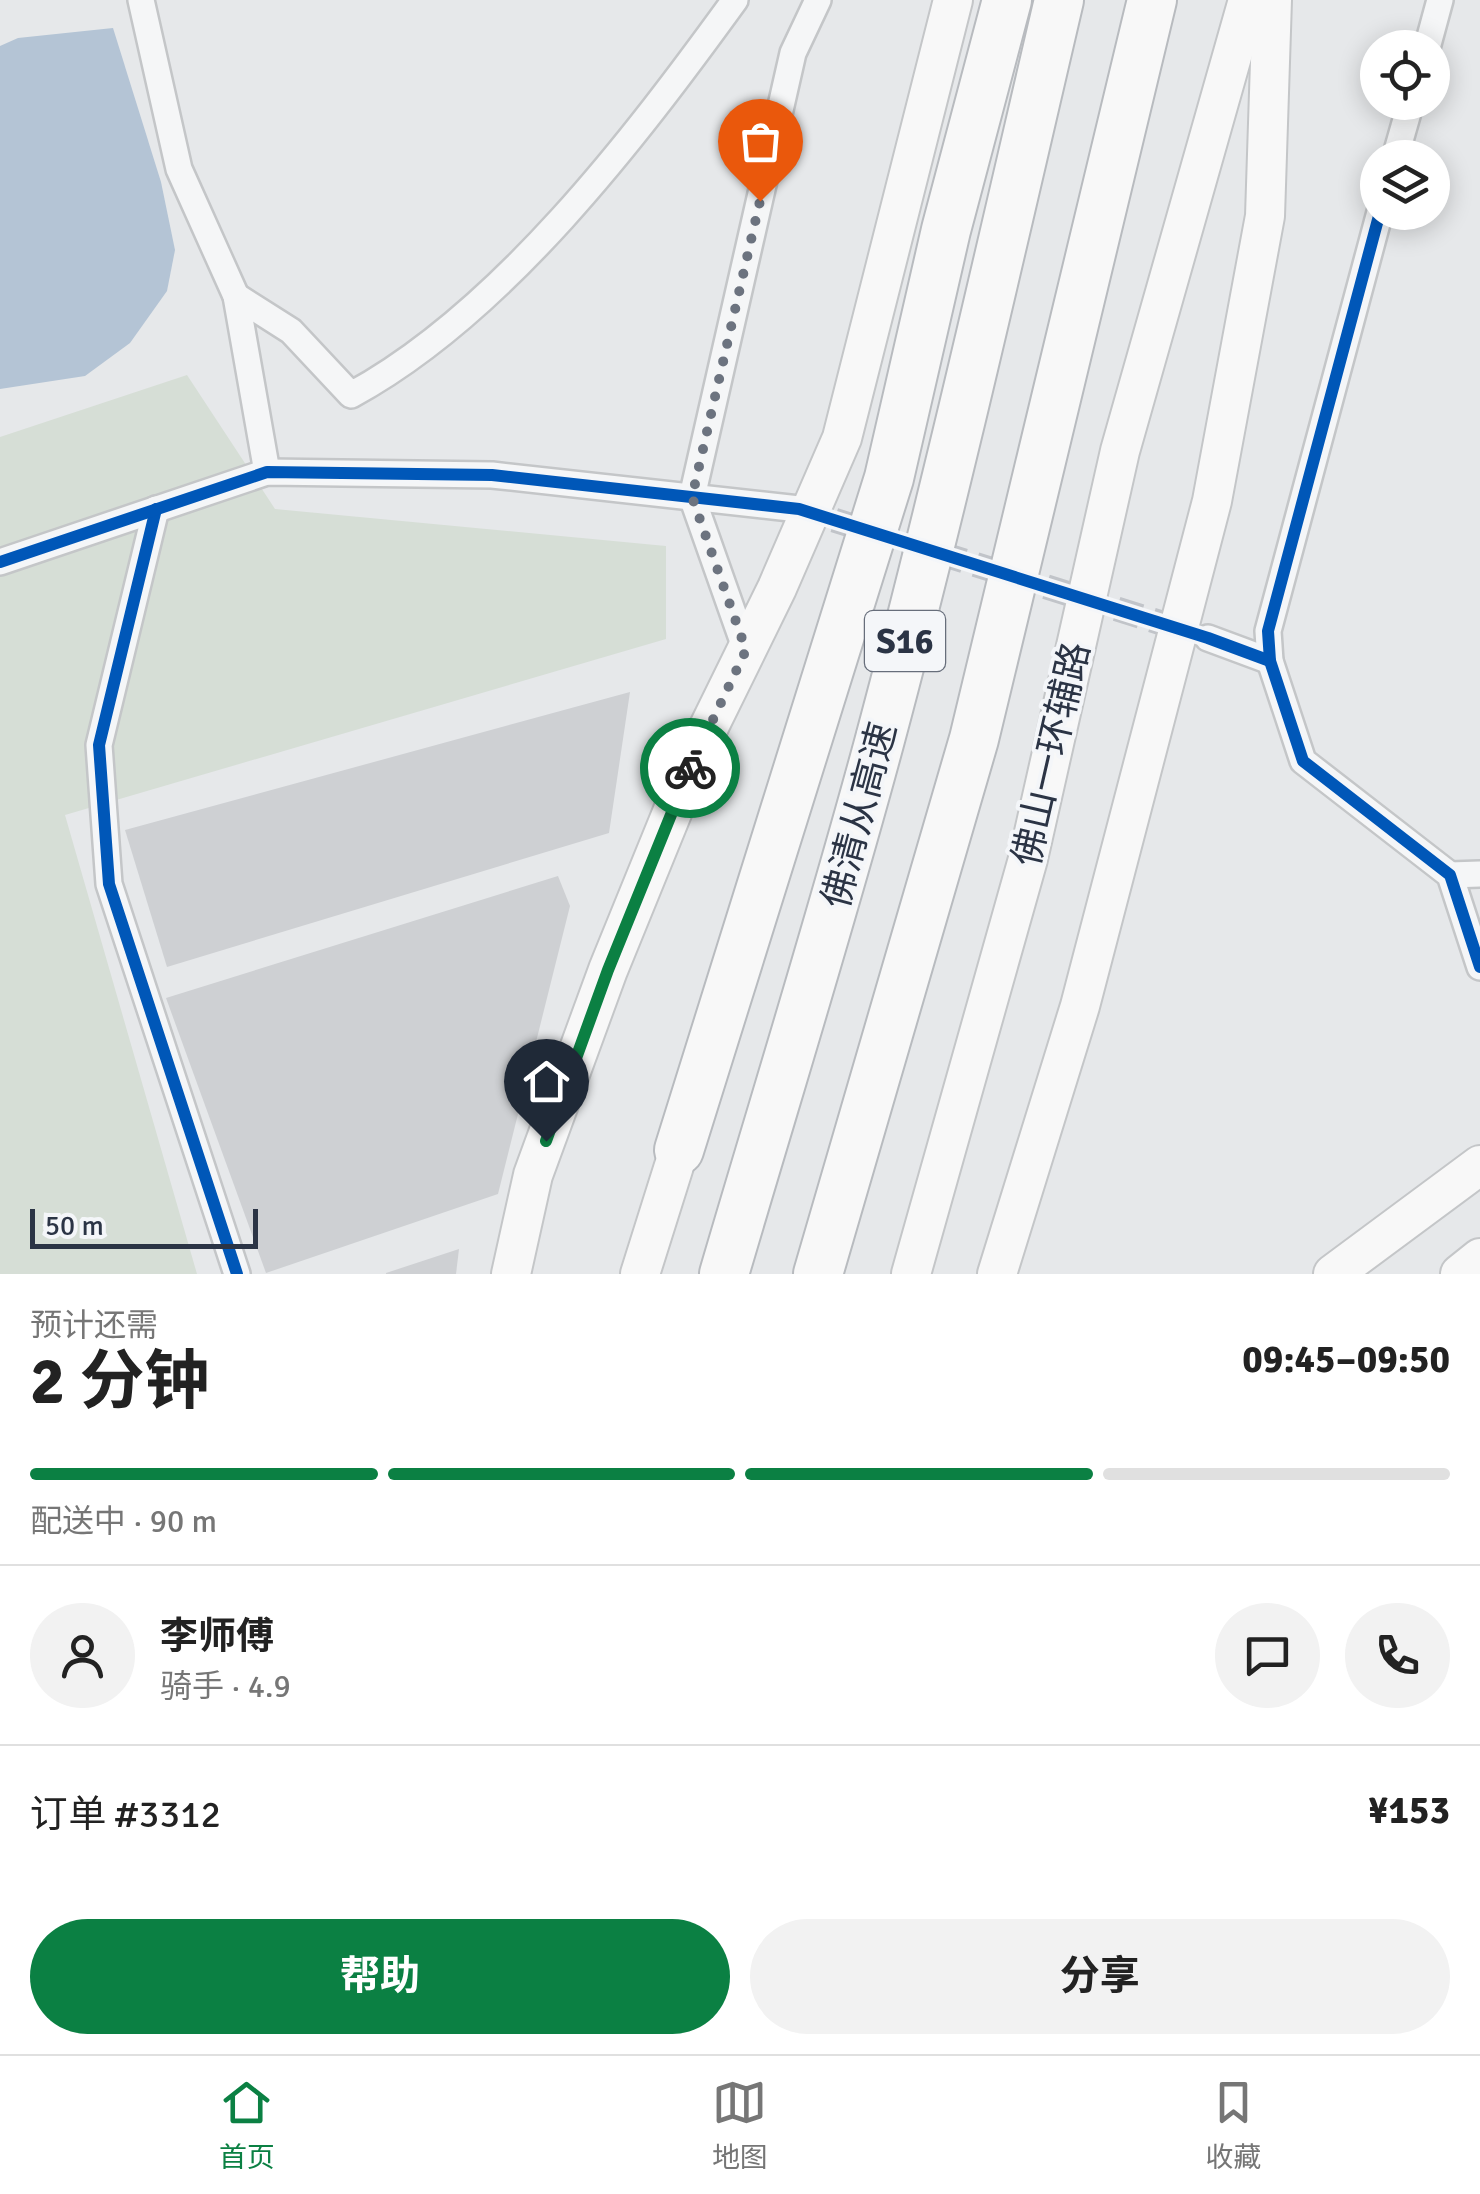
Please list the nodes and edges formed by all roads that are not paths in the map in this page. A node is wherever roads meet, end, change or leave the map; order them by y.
1 (140, 0) edge
2 (735, 0) edge
3 (818, 0) edge
4 (954, 0) edge
5 (1007, 0) edge
6 (1059, 0) edge
7 (1152, 0) edge
8 (1248, 0) edge
9 (1272, 0) edge
10 (1440, 0) edge
11 (1432, 30) edge
12 (1375, 230) edge
13 (236, 296) junction
14 (267, 472) junction
15 (692, 497) junction
16 (156, 509) junction
17 (798, 509) tunnel mouth
18 (0, 562) edge
19 (1208, 638) tunnel mouth
20 (746, 650) junction
21 (1270, 661) junction
22 (1480, 874) edge
23 (1450, 875) junction
24 (1480, 967) edge
25 (679, 1150) joint
26 (1480, 1164) edge
27 (1010, 1230) junction
28 (1480, 1258) edge
29 (237, 1274) edge
30 (511, 1274) edge
31 (640, 1274) edge
32 (724, 1274) edge
33 (818, 1274) edge
34 (911, 1274) edge
35 (997, 1274) edge
36 (1021, 1274) edge
37 (1334, 1274) edge
38 (1460, 1274) edge

1 - 13 street
2 - 13 street
3 - 15 street
4 - 20 main road
5 - 25 highway
6 - 32 highway, 佛清从高速 / S16
7 - 33 highway, S16
8 - 34 main road, 佛山一环辅路
9 - 27 main road
10 - 11 street
12 - 21 street
13 - 14 street
14 - 15 street
14 - 16 street
15 - 17 street
15 - 20 street
16 - 18 street
16 - 29 street
19 - 21 street
20 - 30 main road
21 - 23 street
22 - 23 street
23 - 24 street
25 - 31 main road
26 - 37 main road
27 - 35 main road
27 - 36 main road
28 - 38 main road

